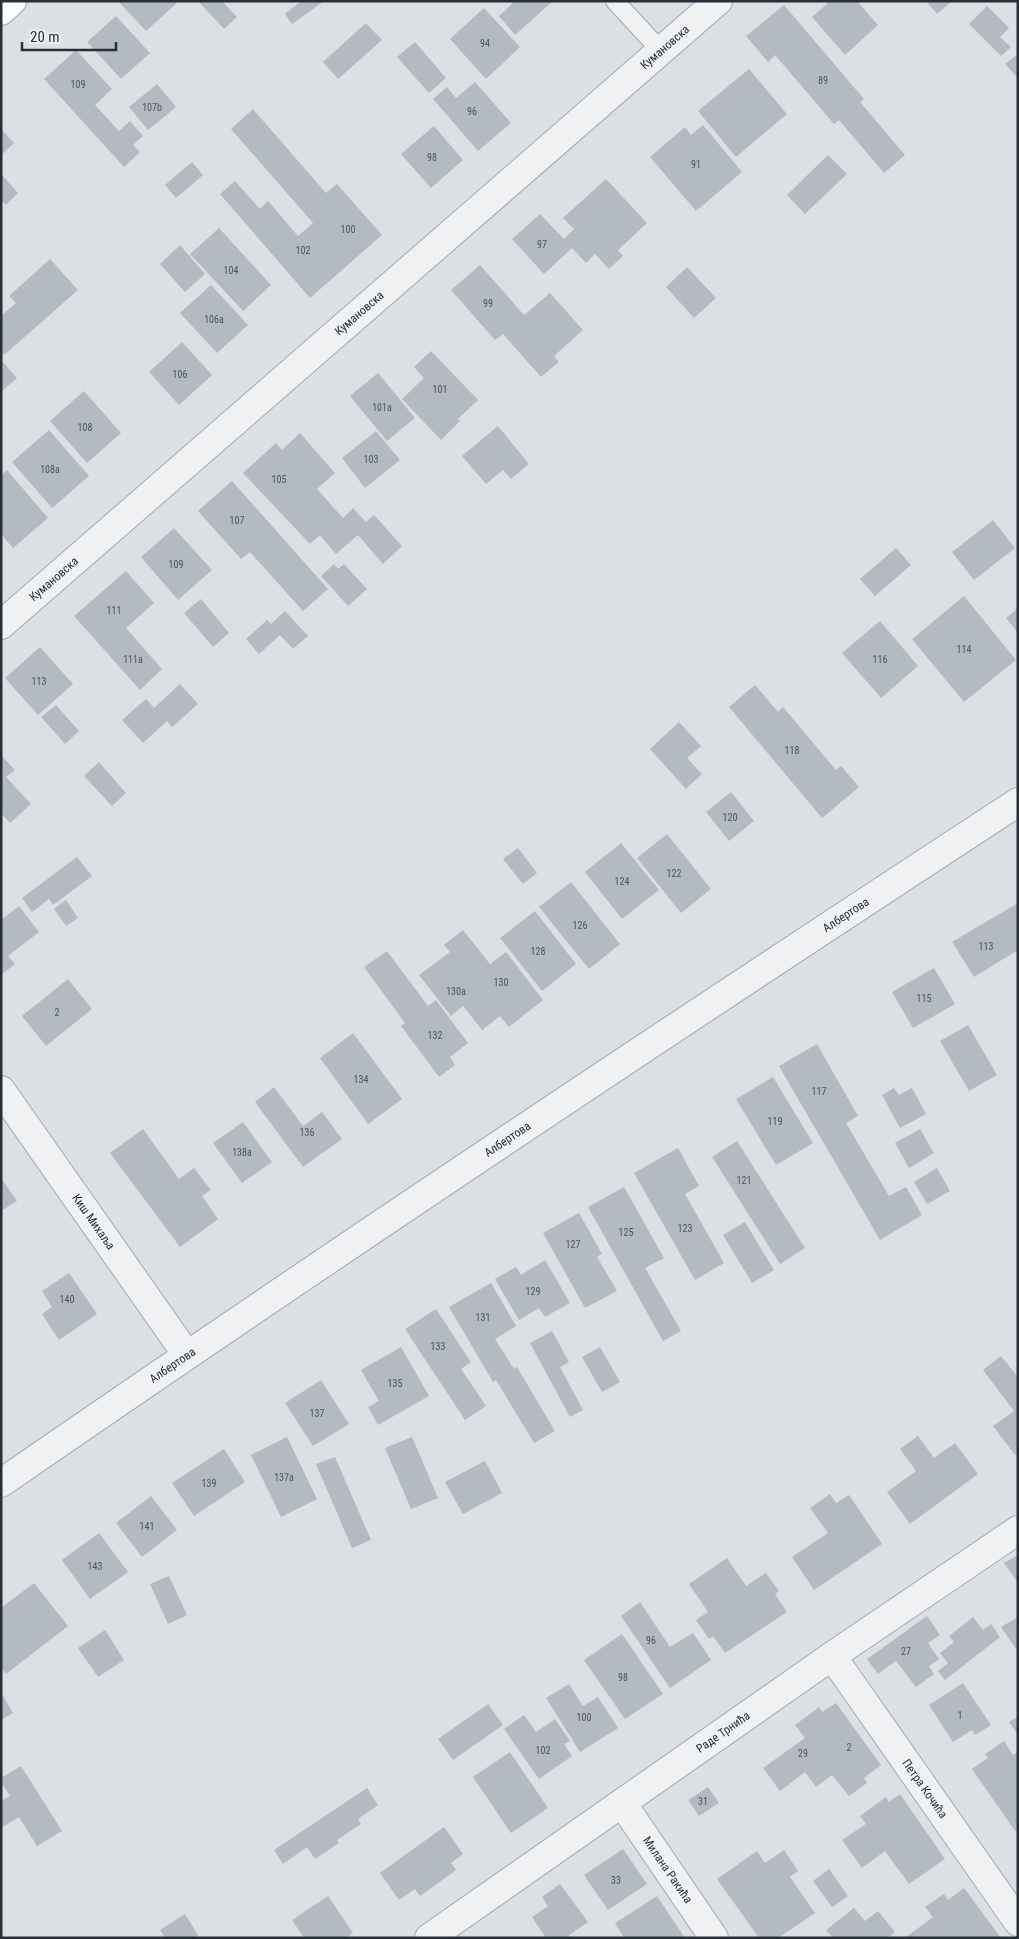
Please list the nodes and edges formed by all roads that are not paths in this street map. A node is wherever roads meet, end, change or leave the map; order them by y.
1 (12, 1) edge
2 (615, 1) edge
3 (718, 1) edge
4 (1, 11) edge
5 (661, 51) junction
6 (1, 625) edge
7 (1018, 802) edge
8 (1, 1090) edge
9 (187, 1355) junction
10 (1, 1483) edge
11 (1018, 1530) edge
12 (832, 1656) junction
13 (622, 1803) junction
14 (1018, 1922) edge
15 (429, 1938) edge
16 (714, 1938) edge

1 - 4 main road
2 - 5 lane
3 - 5 street, Кумановска
5 - 6 street, Кумановска
7 - 9 street, Албертова
8 - 9 street, Киш Михаља
9 - 10 street, Албертова
11 - 12 street, Раде Трнића
12 - 13 street, Раде Трнића
12 - 14 street, Петра Кочића
13 - 15 street, Раде Трнића
13 - 16 street, Милана Ракића

